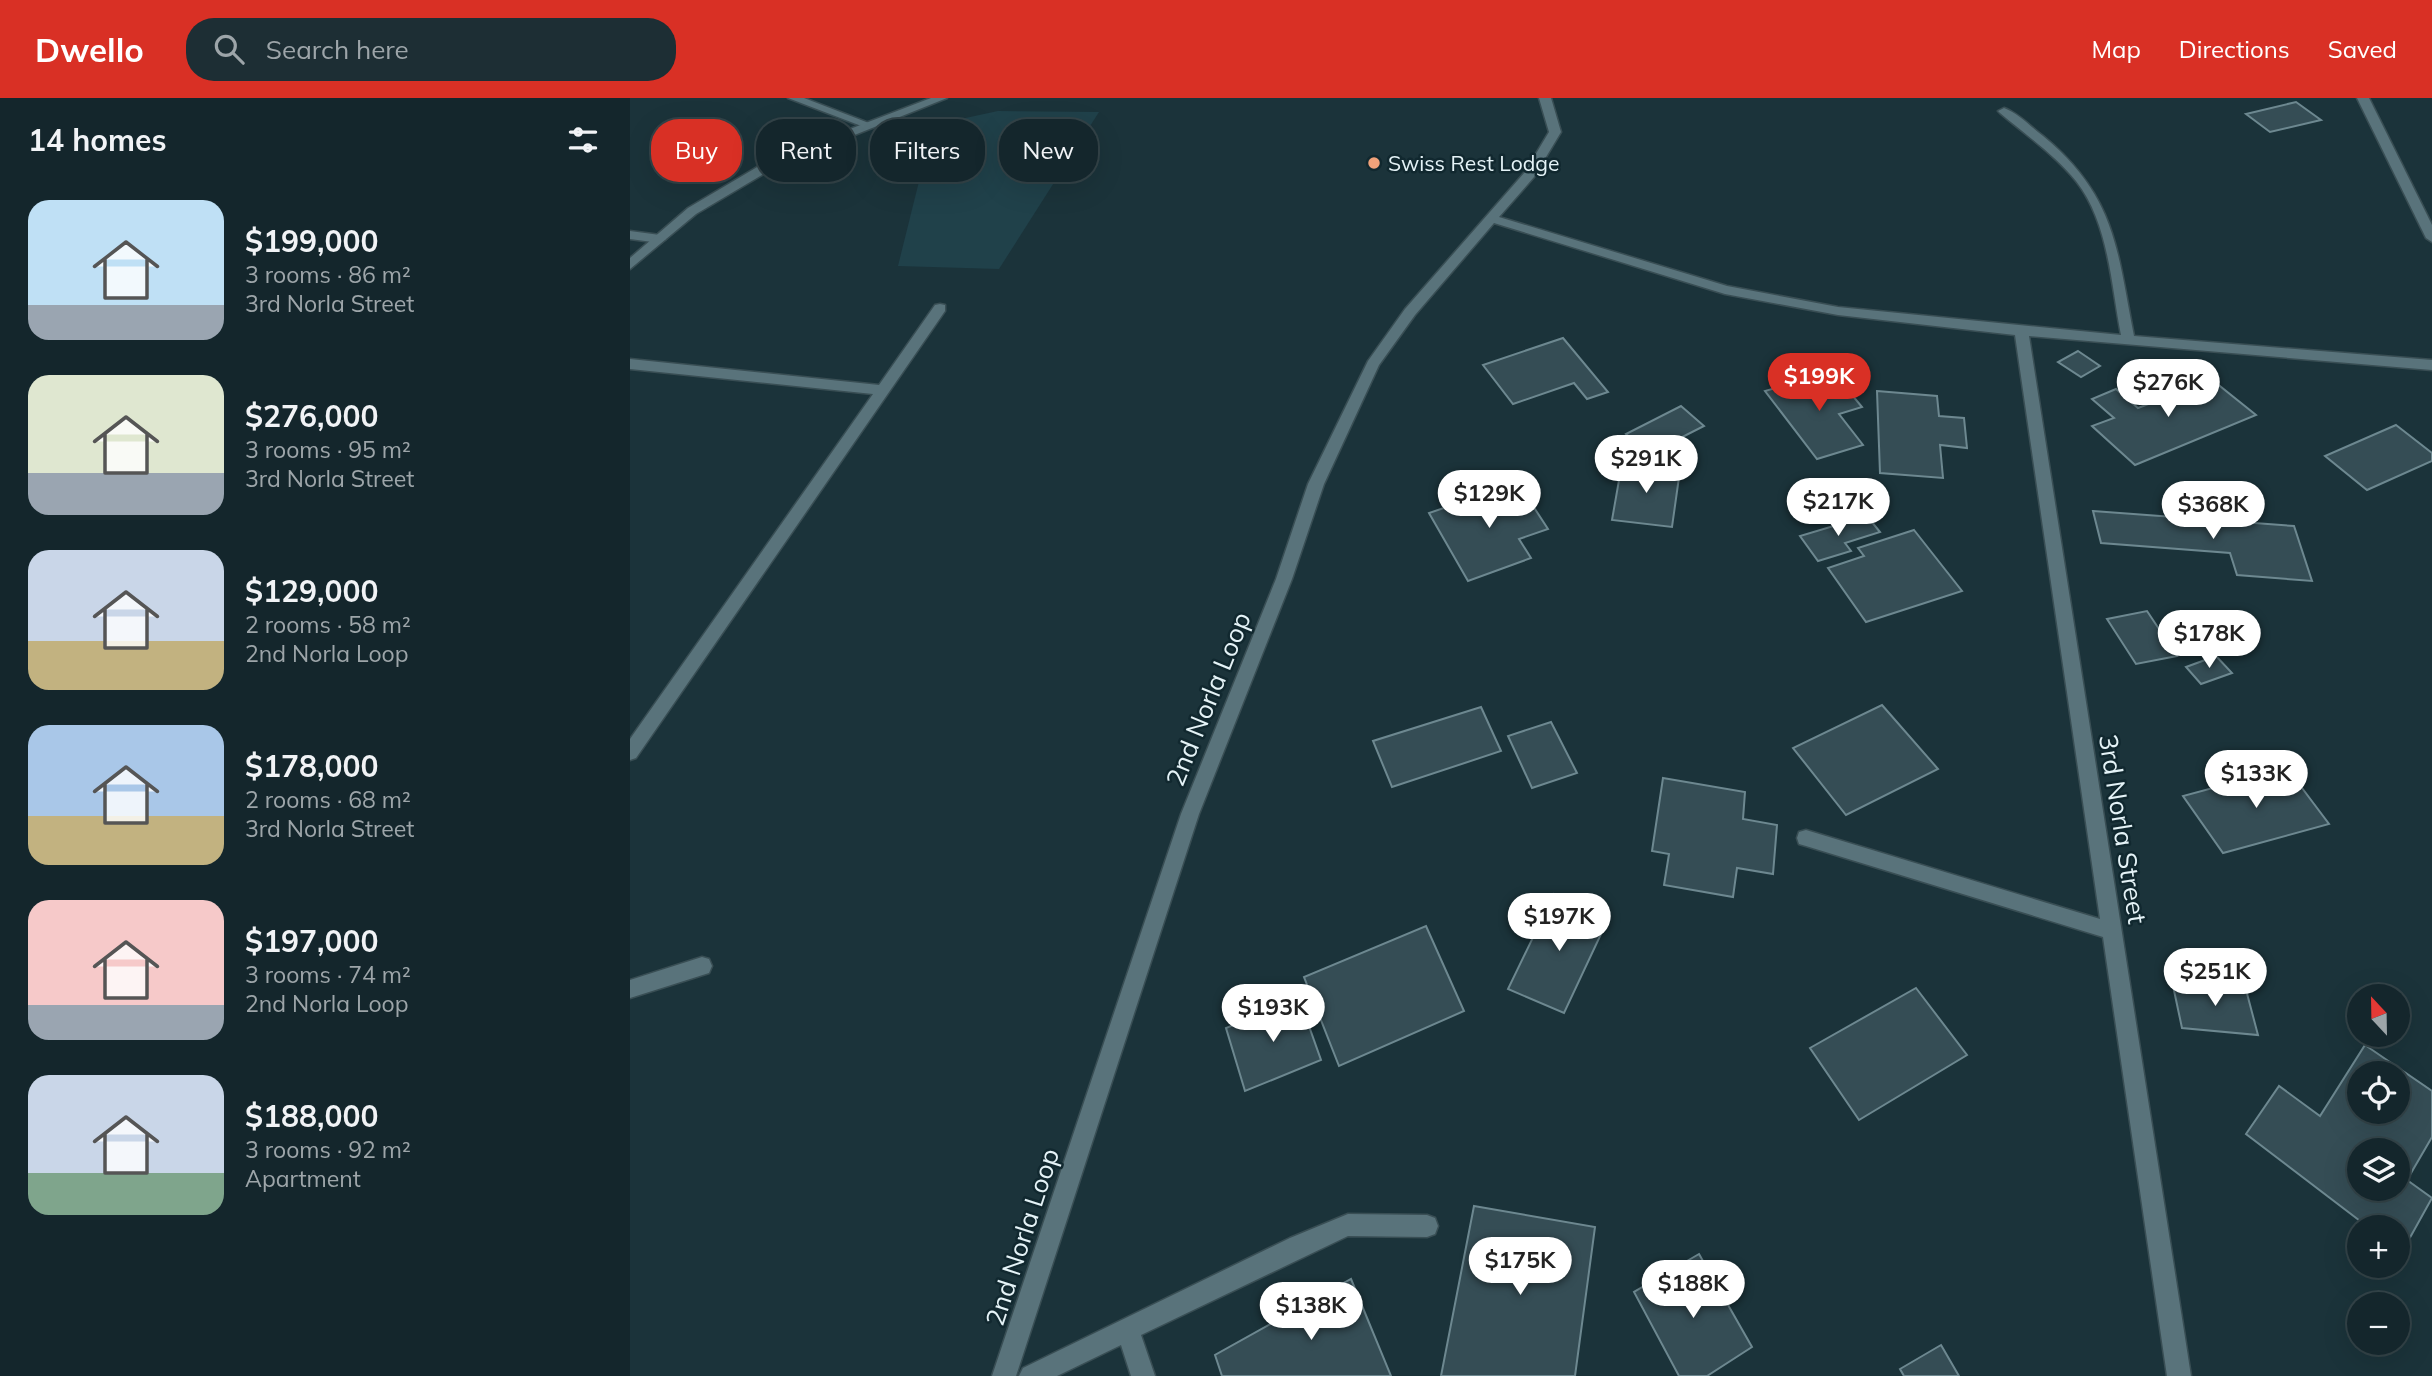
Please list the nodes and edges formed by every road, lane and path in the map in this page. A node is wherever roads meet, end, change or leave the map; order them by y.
1 (793, 98) edge
2 (941, 98) edge
3 (1545, 98) edge
4 (2363, 98) edge
5 (2004, 111) dead end
6 (868, 125) junction
7 (1492, 219) junction
8 (630, 235) edge
9 (2432, 238) edge
10 (660, 239) junction
11 (630, 265) edge
12 (940, 308) dead end
13 (2021, 331) junction
14 (2128, 338) junction
15 (630, 364) edge
16 (2432, 365) edge
17 (883, 390) junction
18 (630, 753) edge
19 (1806, 838) dead end
20 (2112, 931) junction
21 (702, 966) dead end
22 (630, 989) edge
23 (1427, 1226) dead end
24 (1126, 1329) junction
25 (1004, 1376) edge
26 (1031, 1376) edge
27 (1143, 1376) edge
28 (2179, 1376) edge

1 - 6 street
2 - 6 street
3 - 7 street, 2nd Norla Loop
4 - 9 street
5 - 14 street
6 - 10 street
7 - 13 street
7 - 25 street, 2nd Norla Loop
8 - 10 street
10 - 11 street
12 - 17 street
13 - 14 street
13 - 20 street, 3rd Norla Street
14 - 16 street
15 - 17 street
17 - 18 street
19 - 20 street
20 - 28 street, 3rd Norla Street
21 - 22 street
23 - 24 street
24 - 26 street
24 - 27 street

